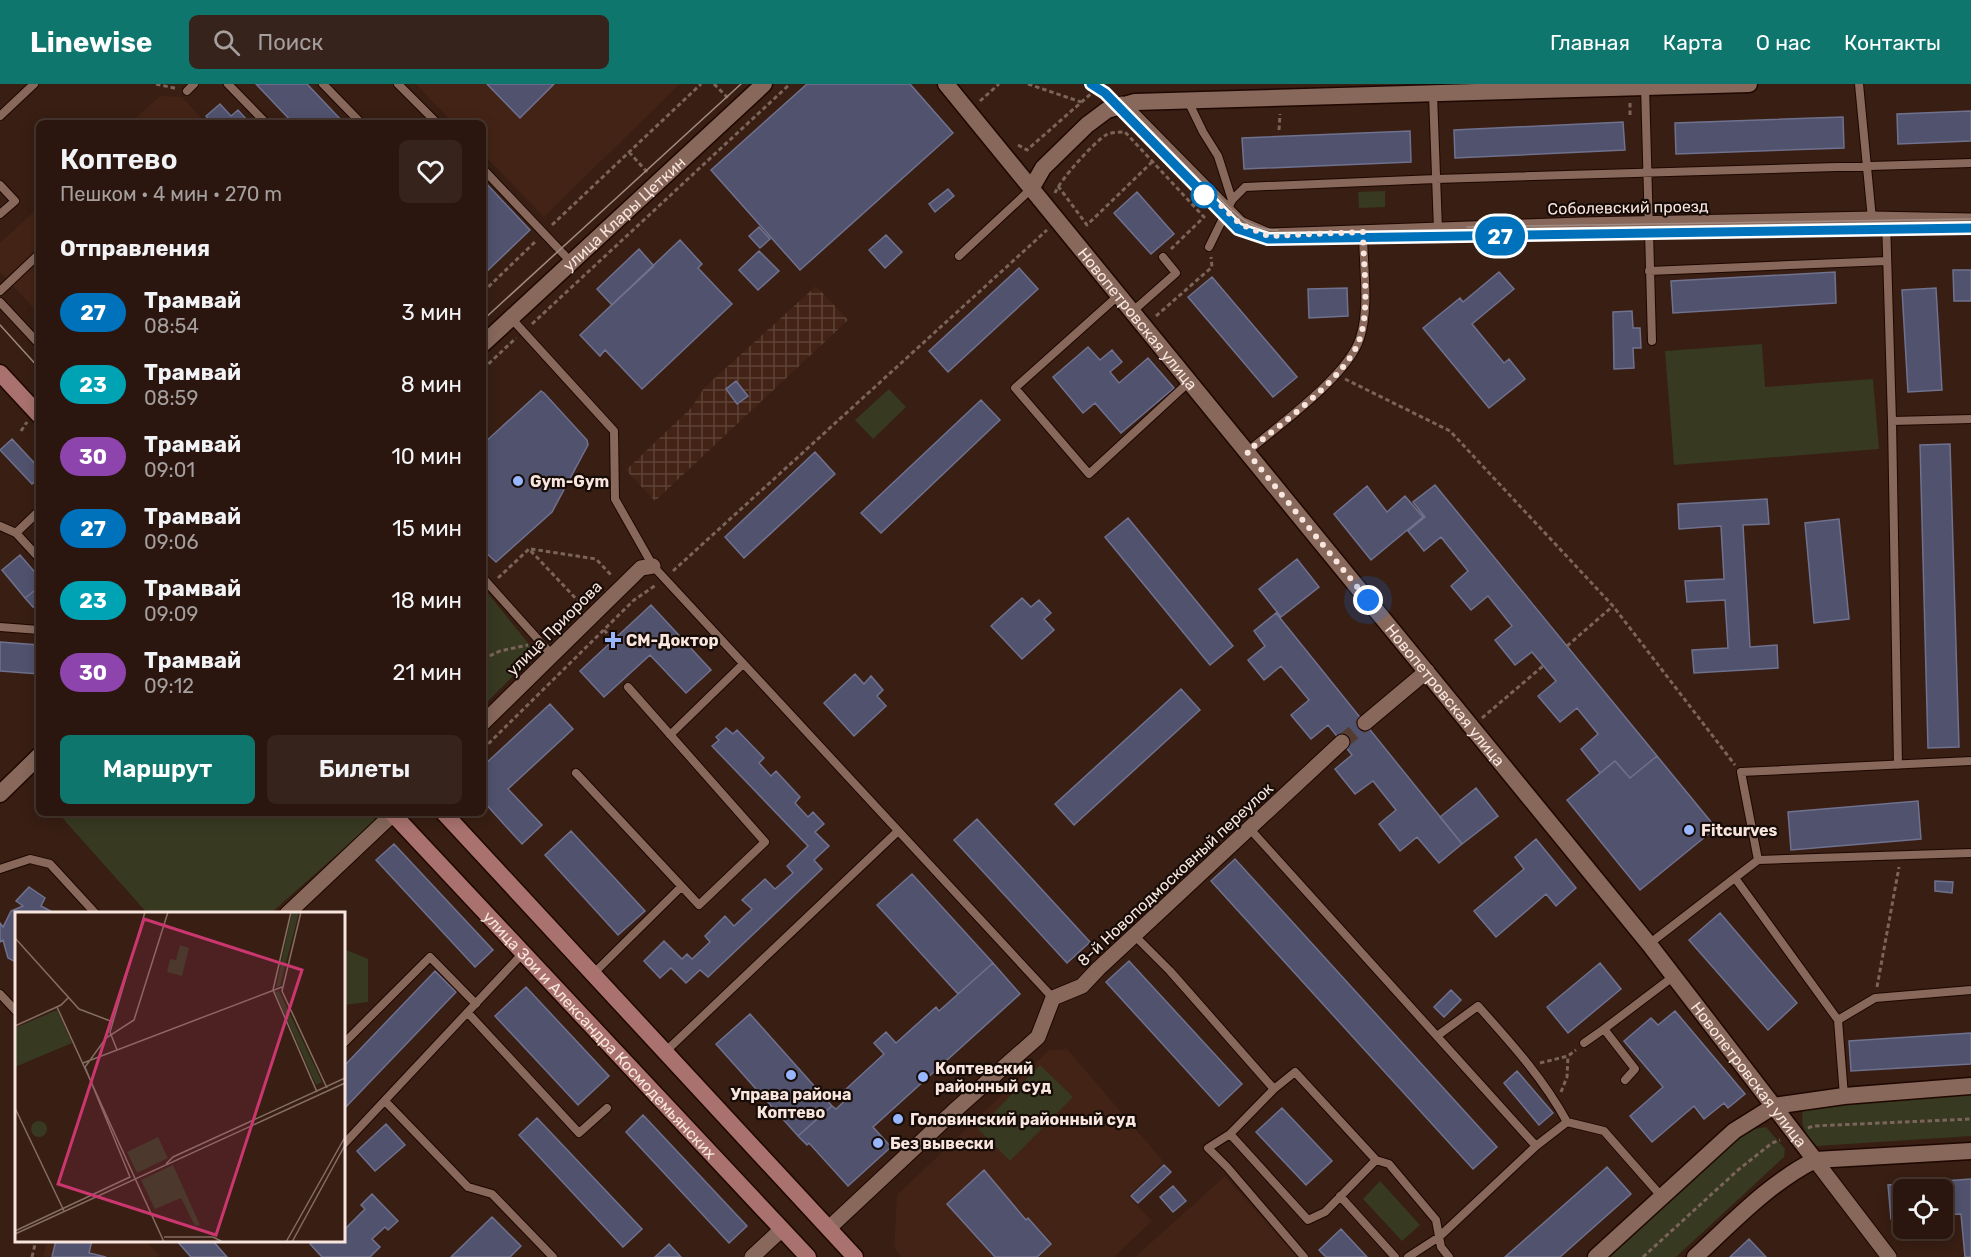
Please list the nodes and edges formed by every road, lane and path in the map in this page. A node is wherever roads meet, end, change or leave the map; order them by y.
1 (34, 84) edge
2 (156, 84) edge
3 (194, 84) edge
4 (228, 84) edge
5 (323, 84) edge
6 (398, 84) edge
7 (701, 84) edge
8 (764, 84) edge
9 (790, 84) edge
10 (946, 84) edge
11 (999, 84) edge
12 (1028, 84) edge
13 (1102, 84) edge
14 (1749, 84) edge
15 (1859, 84) edge
16 (1691, 85) edge
17 (1645, 86) edge
18 (1504, 87) edge
19 (187, 91) joint
20 (1206, 92) edge
21 (1433, 92) junction
22 (973, 97) dead end
23 (1188, 101) junction
24 (1081, 102) junction
25 (1122, 105) junction
26 (0, 116) edge
27 (263, 120) edge
28 (358, 120) edge
29 (434, 120) edge
30 (1009, 140) dead end
31 (1153, 162) junction
32 (1971, 163) edge
33 (1866, 166) junction
34 (486, 172) edge
35 (1647, 173) junction
36 (1436, 179) junction
37 (0, 185) edge
38 (1058, 186) junction
39 (1031, 189) junction
40 (1229, 206) junction
41 (1050, 212) junction
42 (0, 214) edge
43 (1879, 220) junction
44 (1971, 221) edge
45 (1647, 224) junction
46 (1438, 230) junction
47 (1363, 232) junction
48 (544, 233) junction
49 (1209, 247) joint
50 (959, 256) dead end
51 (36, 257) edge
52 (1163, 257) joint
53 (1887, 261) junction
54 (571, 262) junction
55 (1649, 271) junction
56 (486, 289) edge
57 (0, 291) edge
58 (1119, 295) junction
59 (0, 302) edge
60 (1133, 311) junction
61 (1156, 316) dead end
62 (511, 318) junction
63 (524, 332) junction
64 (486, 341) edge
65 (1652, 341) dead end
66 (36, 342) edge
67 (486, 366) edge
68 (0, 373) edge
69 (1338, 375) junction
70 (1190, 381) junction
71 (36, 412) edge
72 (1971, 419) edge
73 (1892, 421) junction
74 (1247, 452) junction
75 (36, 514) edge
76 (0, 526) edge
77 (16, 533) junction
78 (529, 549) junction
79 (36, 555) edge
80 (653, 566) junction
81 (665, 579) junction
82 (486, 581) edge
83 (490, 585) junction
84 (622, 586) junction
85 (634, 600) junction
86 (1613, 606) junction
87 (591, 616) junction
88 (0, 627) edge
89 (36, 630) edge
90 (604, 630) junction
91 (614, 640) dead end
92 (541, 643) junction
93 (1567, 646) dead end
94 (552, 655) junction
95 (486, 658) edge
96 (743, 664) junction
97 (1543, 666) dead end
98 (1427, 671) junction
99 (628, 687) dead end
100 (486, 720) edge
101 (1365, 723) tunnel mouth
102 (1472, 727) junction
103 (670, 735) junction
104 (1342, 742) tunnel mouth
105 (486, 747) edge
106 (36, 759) edge
107 (1971, 761) edge
108 (1898, 765) junction
109 (1741, 772) junction
110 (576, 773) dead end
111 (0, 794) edge
112 (391, 816) edge
113 (395, 816) edge
114 (447, 816) edge
115 (1250, 830) junction
116 (897, 832) junction
117 (1971, 853) edge
118 (1901, 855) junction
119 (1758, 860) junction
120 (0, 869) edge
121 (1735, 878) junction
122 (681, 887) junction
123 (94, 912) edge
124 (289, 912) edge
125 (1134, 935) junction
126 (1649, 944) junction
127 (523, 953) junction
128 (593, 974) junction
129 (1674, 976) junction
130 (1971, 990) edge
131 (0, 994) edge
132 (1053, 998) junction
133 (1875, 998) junction
134 (476, 1004) junction
135 (15, 1010) edge
136 (468, 1013) junction
137 (1838, 1020) junction
138 (1604, 1029) junction
139 (1437, 1036) junction
140 (345, 1042) edge
141 (1584, 1043) joint
142 (665, 1052) junction
143 (1568, 1056) junction
144 (1531, 1066) junction
145 (1625, 1080) dead end
146 (1971, 1086) edge
147 (1274, 1089) junction
148 (1844, 1096) junction
149 (384, 1101) junction
150 (1557, 1103) junction
151 (1774, 1106) junction
152 (607, 1107) dead end
153 (1971, 1119) edge
154 (1567, 1122) junction
155 (1813, 1126) dead end
156 (1230, 1134) junction
157 (345, 1143) edge
158 (1772, 1143) dead end
159 (1536, 1146) junction
160 (1971, 1151) edge
161 (1376, 1160) junction
162 (1815, 1160) junction
163 (1340, 1196) junction
164 (1662, 1197) junction
165 (829, 1228) junction
166 (782, 1229) junction
167 (1439, 1237) junction
168 (36, 1242) edge
169 (32, 1257) edge
170 (553, 1257) edge
171 (752, 1257) edge
172 (808, 1257) edge
173 (855, 1257) edge
174 (1304, 1257) edge
175 (1395, 1257) edge
176 (1408, 1257) edge
177 (1449, 1257) edge
178 (1596, 1257) edge
179 (1643, 1257) edge
180 (1695, 1257) edge
181 (1889, 1257) edge

1 - 26 lane
2 - 19 path
3 - 19 lane
4 - 27 lane
5 - 28 lane
6 - 29 lane
7 - 48 path
8 - 54 street, улица Клары Цеткин
9 - 63 path
10 - 39 street, Новопетровская улица
11 - 22 path
12 - 24 path
13 - 24 path
14 - 16 street
15 - 33 lane
16 - 17 street
17 - 18 street
17 - 35 lane
18 - 21 street
20 - 21 street
20 - 23 street
21 - 36 lane
23 - 25 street
23 - 40 lane
24 - 30 path
25 - 39 street
25 - 40 street, Соболевский проезд
31 - 38 path
31 - 38 path
31 - 52 path
32 - 33 lane
33 - 35 lane
33 - 43 lane
34 - 48 lane
35 - 36 lane
35 - 45 lane
36 - 40 lane
36 - 46 lane
37 - 42 lane
38 - 41 path
39 - 41 street, Новопетровская улица
39 - 50 lane
40 - 47 street, Соболевский проезд
40 - 49 lane
41 - 58 street, Новопетровская улица
41 - 81 path
43 - 44 street, Соболевский проезд
43 - 45 street, Соболевский проезд
43 - 53 lane
45 - 46 street, Соболевский проезд
45 - 55 lane
46 - 47 street, Соболевский проезд
47 - 69 lane
48 - 54 lane
48 - 56 path
49 - 61 path
51 - 57 lane
52 - 60 lane
53 - 55 lane
53 - 73 lane
54 - 62 street, улица Клары Цеткин
55 - 65 lane
58 - 60 street, Новопетровская улица
58 - 70 lane
59 - 66 lane
60 - 70 street, Новопетровская улица
62 - 63 lane
62 - 64 street, улица Клары Цеткин
63 - 67 path
63 - 80 lane
68 - 71 main road
69 - 74 lane
69 - 86 path
70 - 74 street, Новопетровская улица
72 - 73 lane
73 - 108 lane
74 - 98 street, Новопетровская улица
75 - 77 lane
76 - 77 lane
77 - 79 lane
78 - 83 path
78 - 84 path
78 - 87 path
80 - 81 lane
80 - 84 street, улица Приорова
81 - 85 path
81 - 96 lane
82 - 83 lane
83 - 92 lane
84 - 85 path
84 - 87 street, улица Приорова
85 - 90 path
86 - 93 path
86 - 109 path
87 - 90 path
87 - 94 street, улица Приорова
88 - 89 lane
90 - 91 path
90 - 105 path
92 - 94 lane
92 - 95 path
94 - 100 street, улица Приорова
96 - 103 lane
96 - 116 lane
97 - 102 path
98 - 101 street
98 - 102 street, Новопетровская улица
99 - 103 lane
102 - 126 street, Новопетровская улица
103 - 122 lane
104 - 115 street, 8-й Новоподмосковный переулок
106 - 111 street
107 - 108 lane
108 - 109 lane
109 - 119 lane
110 - 122 lane
112 - 124 street
113 - 127 main road, улица Зои и Александра Космодемьянских
114 - 128 main road
115 - 125 street, 8-й Новоподмосковный переулок
115 - 139 lane
116 - 132 lane
116 - 142 lane
117 - 118 lane
118 - 119 lane
118 - 133 path
119 - 121 lane
120 - 123 lane
121 - 126 lane
121 - 137 lane
122 - 128 lane
125 - 132 street, 8-й Новоподмосковный переулок
125 - 147 lane
126 - 129 street, Новопетровская улица
127 - 134 lane
127 - 166 main road, улица Зои и Александра Космодемьянских
128 - 142 main road
129 - 138 lane
129 - 151 street, Новопетровская улица
130 - 133 lane
131 - 135 lane
132 - 165 street
133 - 137 lane
134 - 136 lane
134 - 140 lane
136 - 149 lane
136 - 152 lane
137 - 148 lane
138 - 141 lane
138 - 145 lane
139 - 144 lane
139 - 159 lane
141 - 143 path
142 - 165 main road
143 - 144 path
143 - 150 path
144 - 150 lane
146 - 148 street
147 - 156 lane
147 - 161 lane
148 - 151 street
149 - 157 lane
149 - 170 lane
150 - 154 lane
151 - 162 street, Новопетровская улица
151 - 164 street
153 - 155 path
154 - 159 lane
154 - 164 lane
156 - 163 lane
156 - 174 lane
158 - 179 path
159 - 167 lane
160 - 162 street
161 - 163 lane
161 - 167 lane
162 - 180 street
162 - 181 street, Новопетровская улица
163 - 175 lane
164 - 178 street
165 - 173 main road
166 - 171 street
166 - 172 main road, улица Зои и Александра Космодемьянских
167 - 176 lane
167 - 177 lane
168 - 169 path

